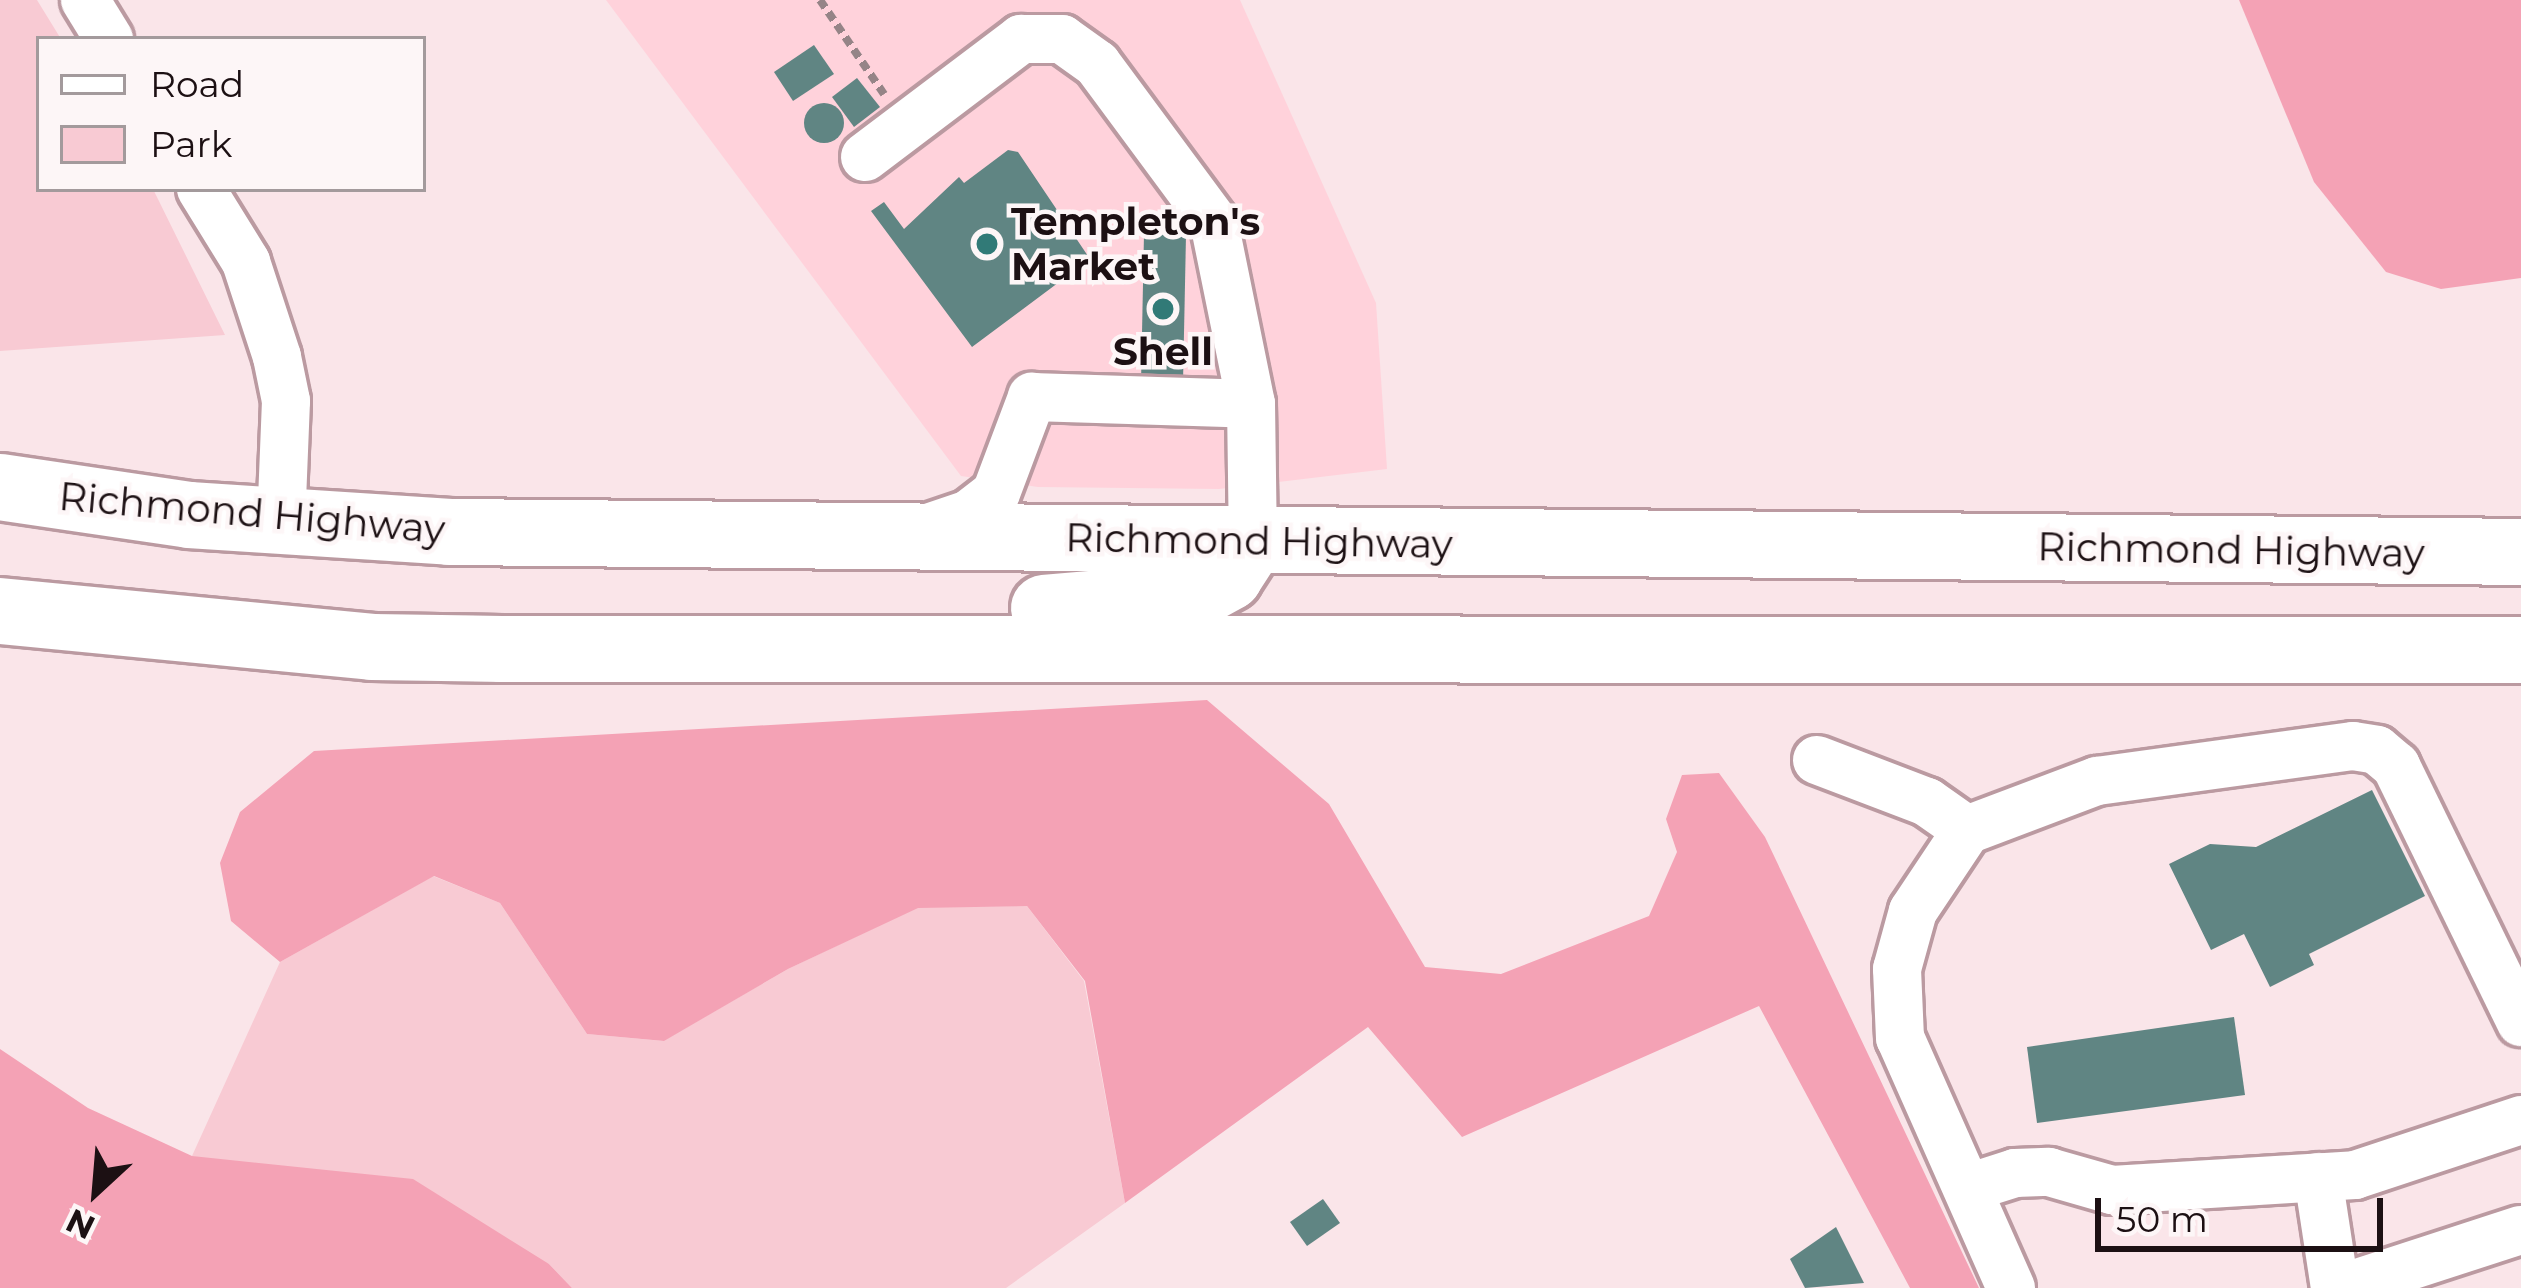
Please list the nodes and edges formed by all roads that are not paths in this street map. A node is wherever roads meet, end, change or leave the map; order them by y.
1 (85, 0) edge
2 (107, 36) edge
3 (865, 158) dead end
4 (203, 192) edge
5 (1251, 404) junction
6 (0, 487) edge
7 (281, 524) junction
8 (2521, 530) edge
9 (902, 536) junction
10 (1253, 540) junction
11 (2228, 549) junction
12 (2521, 552) edge
13 (0, 611) edge
14 (502, 649) junction
15 (2521, 650) edge
16 (1817, 760) dead end
17 (1966, 830) junction
18 (2521, 1022) edge
19 (2521, 1120) edge
20 (2318, 1177) junction
21 (1968, 1188) junction
22 (2521, 1229) edge
23 (2362, 1285) edge
24 (2011, 1288) edge

1 - 2 street
3 - 5 street
4 - 7 street
5 - 9 street
5 - 10 street
6 - 7 highway, Richmond Highway
7 - 9 highway, Richmond Highway
8 - 11 highway
9 - 10 highway, Richmond Highway
10 - 11 highway, Richmond Highway
10 - 14 highway
11 - 12 highway, Richmond Highway
13 - 14 highway
14 - 15 highway
16 - 17 street
17 - 18 street
17 - 21 street
19 - 20 street
20 - 21 street
20 - 23 street
21 - 24 street
22 - 23 street

